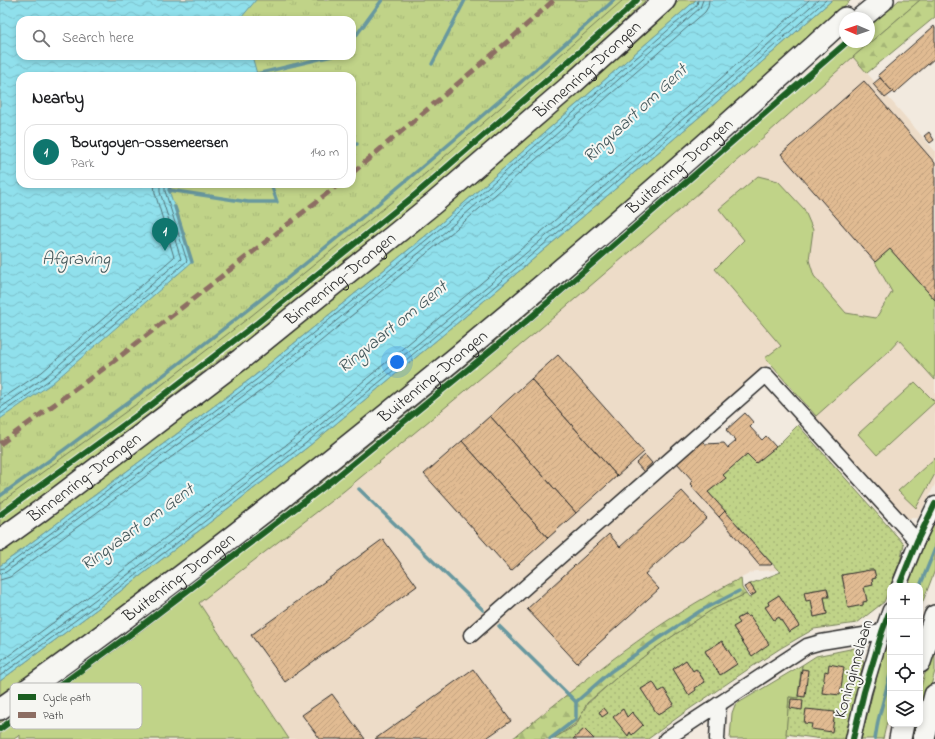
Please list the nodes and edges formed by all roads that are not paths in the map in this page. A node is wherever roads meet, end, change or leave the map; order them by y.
1 (665, 0) edge
2 (865, 0) edge
3 (883, 0) edge
4 (852, 12) edge
5 (868, 12) edge
6 (839, 24) edge
7 (839, 32) edge
8 (821, 40) junction
9 (935, 504) edge
10 (0, 540) edge
11 (917, 541) junction
12 (900, 583) edge
13 (935, 616) edge
14 (887, 618) edge
15 (882, 632) junction
16 (471, 635) dead end
17 (922, 655) edge
18 (36, 683) edge
19 (935, 695) edge
20 (10, 702) edge
21 (719, 704) junction
22 (0, 709) edge
23 (902, 727) edge
24 (666, 739) edge
25 (717, 739) edge
26 (853, 739) edge
27 (900, 739) edge
28 (924, 739) edge

1 - 10 highway, Binnenring-Drongen
2 - 4 highway, Buitenring-Drongen
3 - 5 highway
6 - 8 highway, Buitenring-Drongen
7 - 8 highway
8 - 18 highway, Buitenring-Drongen
9 - 11 street
11 - 12 street
11 - 16 street
13 - 17 highway
14 - 15 street, Koninginnelaan
15 - 21 street
15 - 26 street, Koninginnelaan
19 - 28 highway
20 - 22 highway, Buitenring-Drongen
21 - 24 street
21 - 25 street
23 - 27 highway

